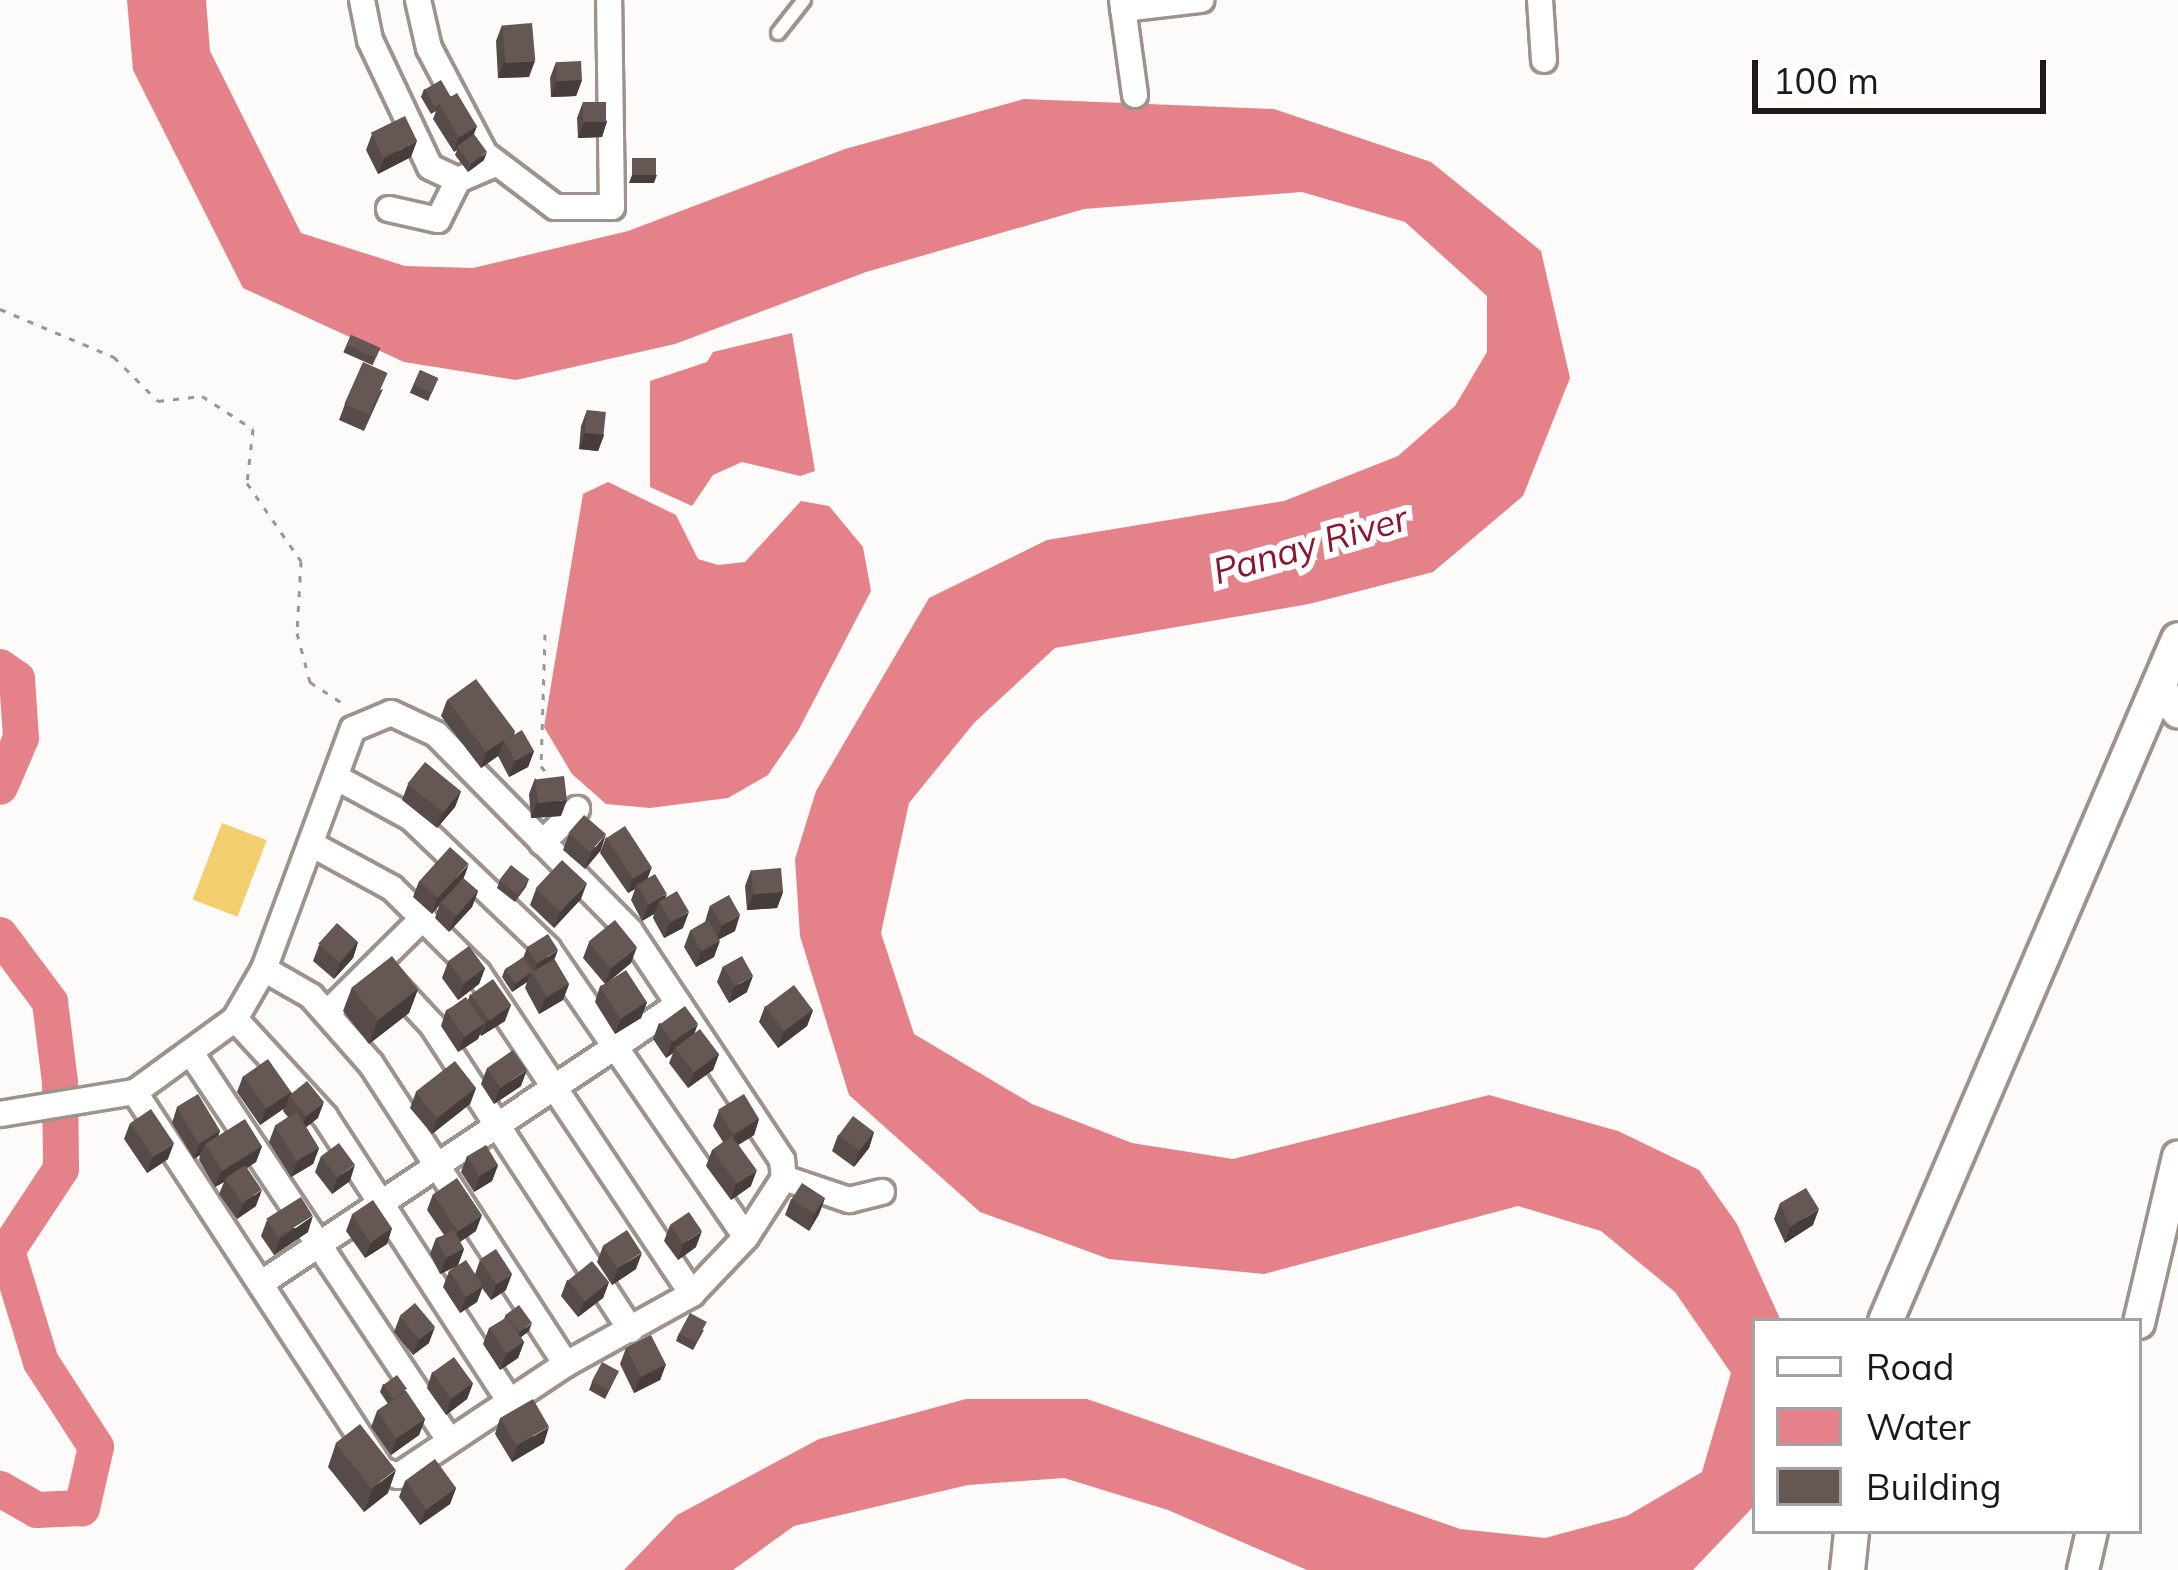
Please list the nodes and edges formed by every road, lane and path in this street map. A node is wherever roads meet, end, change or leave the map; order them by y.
1 (362, 0) edge
2 (418, 0) edge
3 (609, 0) edge
4 (804, 0) edge
5 (1201, 0) edge
6 (1540, 0) edge
7 (1122, 4) edge
8 (778, 33) dead end
9 (1544, 60) dead end
10 (1136, 95) dead end
11 (495, 164) junction
12 (458, 180) junction
13 (389, 209) dead end
14 (0, 309) edge
15 (544, 634) dead end
16 (2178, 639) edge
17 (2158, 685) junction
18 (2178, 713) edge
19 (380, 718) junction
20 (337, 778) junction
21 (577, 809) joint
22 (542, 843) junction
23 (310, 844) junction
24 (423, 919) junction
25 (264, 969) junction
26 (380, 970) junction
27 (679, 1004) junction
28 (328, 1012) junction
29 (235, 1019) junction
30 (615, 1048) junction
31 (193, 1056) junction
32 (555, 1088) junction
33 (135, 1092) junction
34 (0, 1114) edge
35 (496, 1123) junction
36 (2178, 1157) edge
37 (432, 1163) junction
38 (784, 1178) junction
39 (882, 1192) dead end
40 (380, 1202) junction
41 (746, 1237) junction
42 (318, 1240) junction
43 (263, 1282) junction
44 (692, 1294) junction
45 (1887, 1318) edge
46 (2140, 1318) edge
47 (631, 1330) junction
48 (566, 1364) junction
49 (509, 1400) junction
50 (449, 1440) junction
51 (1851, 1534) edge
52 (2091, 1534) edge
53 (1847, 1570) edge
54 (2083, 1570) edge

1 - 12 street
2 - 11 street
3 - 11 street
4 - 8 lane
5 - 7 street
6 - 9 street
7 - 10 street
11 - 12 street
12 - 13 street
14 - 19 path
15 - 21 path
16 - 17 main road
17 - 18 street
17 - 45 main road
19 - 20 street
19 - 22 street
20 - 23 street
20 - 30 street
21 - 22 street
22 - 27 street
23 - 24 street
23 - 25 street
24 - 26 street
24 - 32 street
25 - 28 street
25 - 29 street
26 - 28 street
26 - 35 street
27 - 30 street
27 - 38 street
28 - 37 street
29 - 31 street
29 - 40 street
30 - 32 street
30 - 41 street
31 - 33 street
31 - 42 street
32 - 35 street
32 - 44 street
33 - 34 street
33 - 43 street
35 - 37 street
35 - 47 street
36 - 46 street
37 - 40 street
37 - 48 street
38 - 39 street
38 - 41 street
40 - 42 street
40 - 49 street
41 - 44 street
42 - 43 street
42 - 50 street
43 - 50 street
44 - 47 street
47 - 48 street
48 - 49 street
49 - 50 street
51 - 53 main road
52 - 54 street

